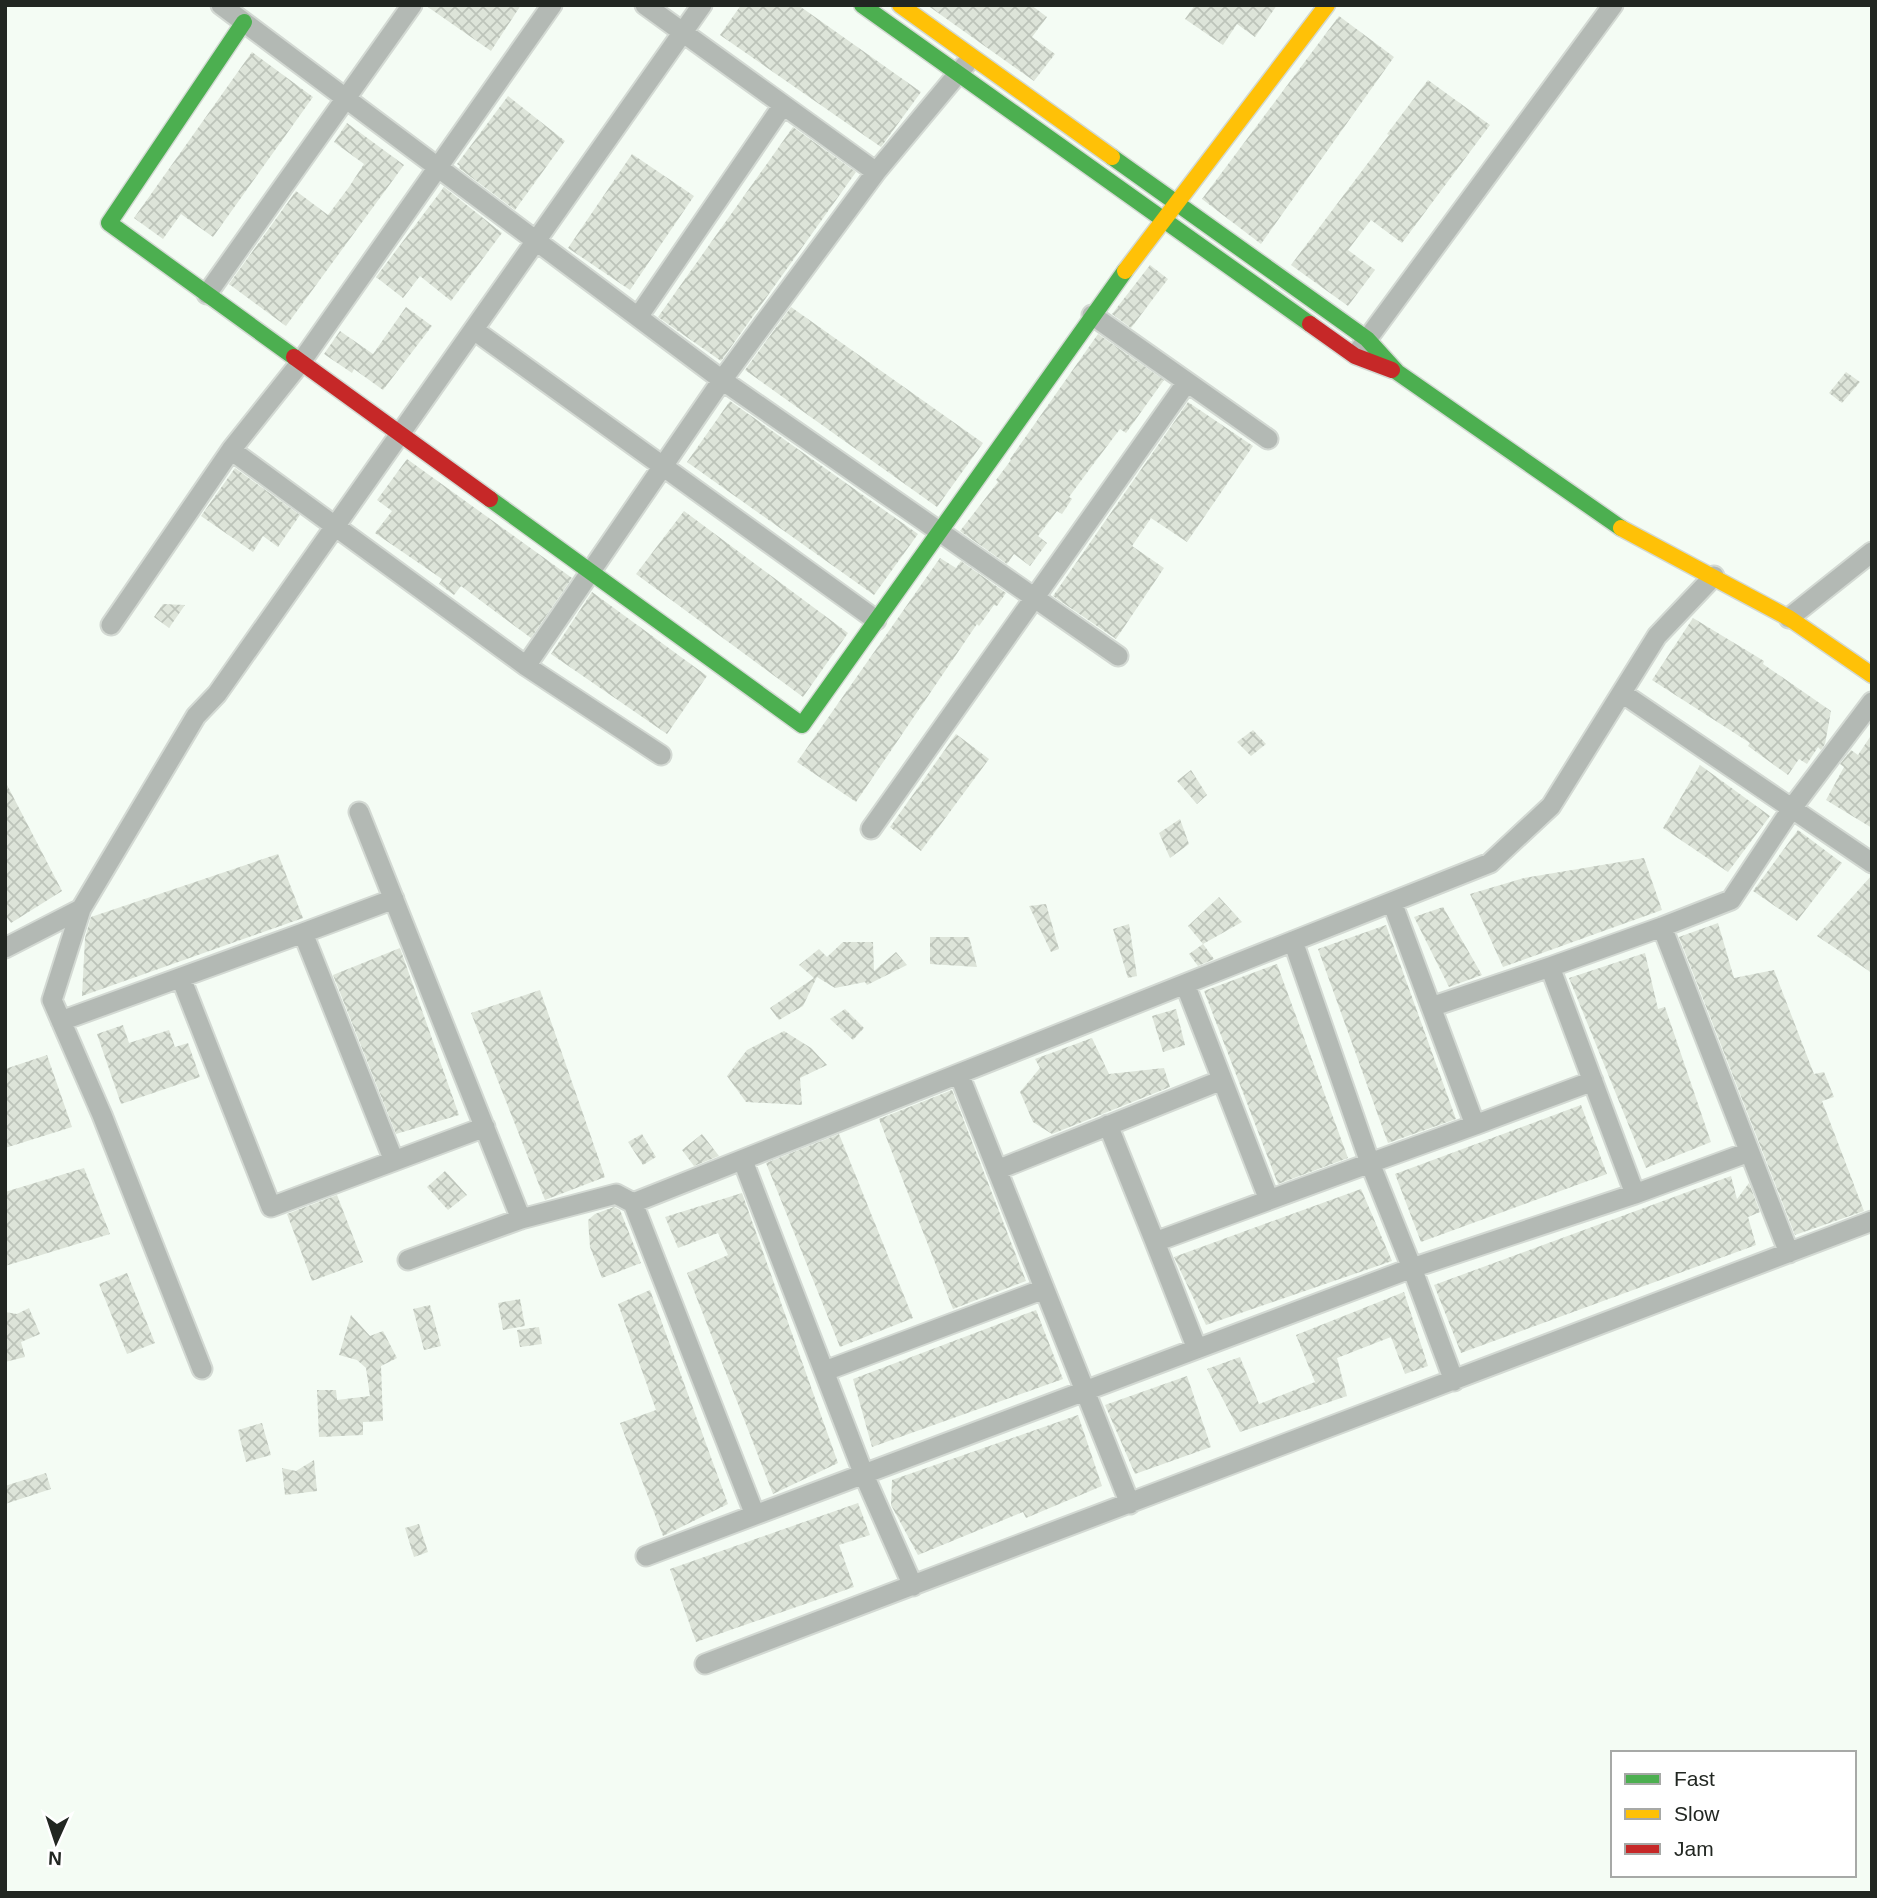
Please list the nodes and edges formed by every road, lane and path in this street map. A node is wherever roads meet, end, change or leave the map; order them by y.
1 (221, 5) edge
2 (412, 5) edge
3 (552, 5) edge
4 (645, 5) edge
5 (702, 5) edge
6 (862, 5) edge
7 (900, 5) edge
8 (1328, 5) edge
9 (1613, 5) edge
10 (244, 22) junction
11 (683, 33) junction
12 (971, 56) junction
13 (959, 74) junction
14 (347, 99) junction
15 (783, 105) junction
16 (437, 167) junction
17 (877, 172) junction
18 (1178, 204) junction
19 (1165, 221) junction
20 (536, 241) junction
21 (207, 294) junction
22 (1092, 315) junction
23 (638, 317) junction
24 (474, 330) junction
25 (1367, 339) junction
26 (1355, 356) junction
27 (301, 362) junction
28 (1397, 372) junction
29 (722, 380) junction
30 (1187, 382) junction
31 (401, 434) junction
32 (1268, 439) dead end
33 (231, 450) junction
34 (663, 466) junction
35 (334, 527) junction
36 (940, 530) junction
37 (1872, 552) edge
38 (590, 572) junction
39 (1714, 576) junction
40 (1034, 597) junction
41 (1789, 618) junction
42 (876, 620) junction
43 (111, 625) dead end
44 (1118, 656) dead end
45 (526, 666) junction
46 (1872, 675) edge
47 (1622, 693) junction
48 (1872, 702) edge
49 (661, 755) dead end
50 (1792, 808) junction
51 (359, 812) dead end
52 (871, 829) dead end
53 (1872, 863) edge
54 (394, 899) junction
55 (1392, 902) junction
56 (81, 909) junction
57 (1662, 928) junction
58 (303, 933) junction
59 (1293, 941) junction
60 (5, 948) edge
61 (1550, 967) junction
62 (181, 978) junction
63 (1185, 984) junction
64 (1431, 1007) junction
65 (61, 1021) junction
66 (959, 1074) junction
67 (1222, 1080) junction
68 (1593, 1081) junction
69 (1108, 1125) junction
70 (1475, 1125) junction
71 (485, 1128) junction
72 (1749, 1152) junction
73 (394, 1161) junction
74 (743, 1161) junction
75 (1370, 1163) junction
76 (997, 1170) junction
77 (1634, 1194) junction
78 (1269, 1200) junction
79 (633, 1203) junction
80 (521, 1219) junction
81 (1872, 1221) edge
82 (1155, 1242) junction
83 (1789, 1253) junction
84 (408, 1260) dead end
85 (1412, 1268) junction
86 (1044, 1289) junction
87 (1197, 1349) junction
88 (202, 1369) dead end
89 (825, 1371) junction
90 (1454, 1381) junction
91 (1084, 1391) junction
92 (864, 1475) junction
93 (1130, 1504) junction
94 (755, 1515) junction
95 (646, 1556) dead end
96 (913, 1586) junction
97 (705, 1664) dead end

1 - 10 street
2 - 14 street
3 - 16 street
4 - 11 street
5 - 11 street
6 - 13 street
7 - 12 street
8 - 18 street
9 - 25 street
10 - 14 street
10 - 21 street
11 - 15 street
11 - 20 street
12 - 13 street
12 - 18 street
13 - 17 street
13 - 19 street
14 - 16 street
14 - 21 street
15 - 17 street
15 - 23 street
16 - 20 street
16 - 27 street
17 - 29 street
18 - 19 street
18 - 25 street
19 - 22 street
19 - 26 street
20 - 23 street
20 - 24 street
21 - 27 street
22 - 30 street
22 - 36 street
23 - 29 street
24 - 31 street
24 - 34 street
25 - 26 street
25 - 28 street
26 - 28 street
27 - 31 street
27 - 33 street
28 - 39 street
29 - 34 street
29 - 36 street
30 - 32 street
30 - 40 street
31 - 35 street
31 - 38 street
33 - 35 street
33 - 43 street
34 - 38 street
34 - 42 street
35 - 45 street
35 - 56 street
36 - 40 street
36 - 42 street
37 - 41 street
38 - 42 street
38 - 45 street
39 - 41 street
39 - 47 street
40 - 44 street
40 - 52 street
41 - 46 street
45 - 49 street
47 - 50 street
47 - 55 street
48 - 50 street
50 - 53 street
50 - 57 street
51 - 54 street
54 - 58 street
54 - 71 street
55 - 59 street
55 - 64 street
56 - 60 street
56 - 65 street
57 - 61 street
57 - 72 street
58 - 62 street
58 - 73 street
59 - 63 street
59 - 75 street
61 - 64 street
61 - 68 street
62 - 65 street
62 - 73 street
63 - 66 street
63 - 67 street
64 - 70 street
65 - 88 street
66 - 74 street
66 - 76 street
67 - 69 street
67 - 78 street
68 - 70 street
68 - 77 street
69 - 76 street
69 - 82 street
70 - 75 street
71 - 73 street
71 - 80 street
72 - 77 street
72 - 83 street
74 - 79 street
74 - 89 street
75 - 78 street
75 - 85 street
76 - 86 street
77 - 85 street
78 - 82 street
79 - 80 street
79 - 94 street
80 - 84 street
81 - 83 street
82 - 87 street
83 - 90 street
85 - 87 street
85 - 90 street
86 - 89 street
86 - 91 street
87 - 91 street
89 - 92 street
90 - 93 street
91 - 92 street
91 - 93 street
92 - 94 street
92 - 96 street
93 - 96 street
94 - 95 street
96 - 97 street

